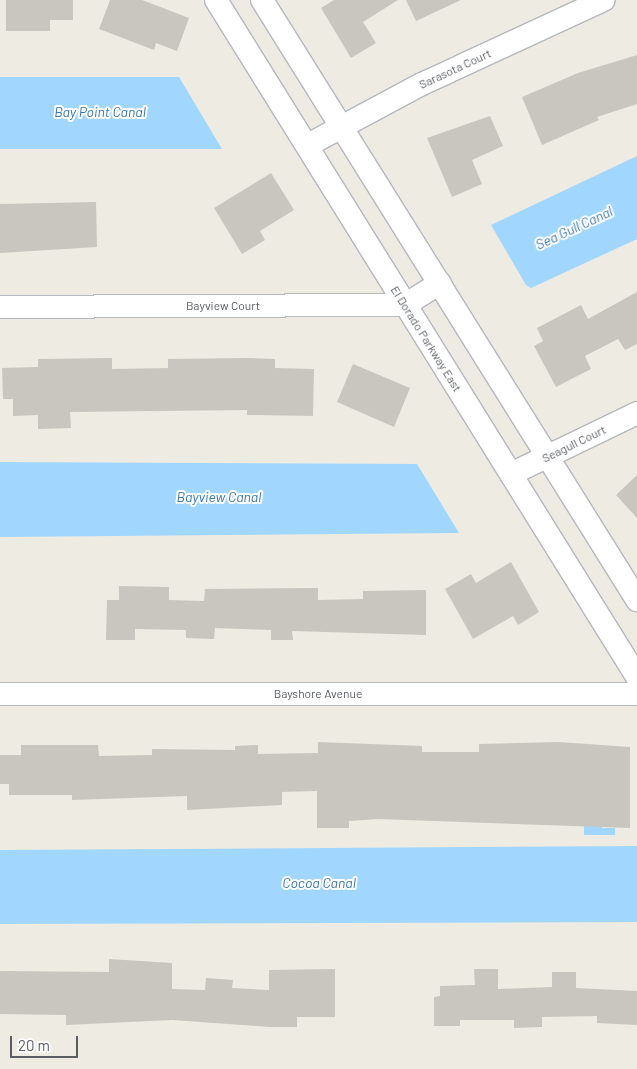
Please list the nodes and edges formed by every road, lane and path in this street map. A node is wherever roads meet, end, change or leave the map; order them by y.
1 (216, 0) edge
2 (262, 0) edge
3 (604, 0) edge
4 (344, 125) junction
5 (308, 146) junction
6 (440, 283) junction
7 (405, 306) junction
8 (0, 307) edge
9 (637, 413) edge
10 (548, 456) junction
11 (511, 474) junction
12 (637, 600) edge
13 (637, 678) edge
14 (0, 694) edge
15 (637, 694) edge

1 - 5 street, El Dorado Parkway East
2 - 4 street
3 - 4 street, Sarasota Court
4 - 5 street, Sarasota Court
4 - 6 street
5 - 7 street, El Dorado Parkway East
6 - 7 street
6 - 10 street
7 - 8 street, Bayview Court
7 - 11 street, El Dorado Parkway East
9 - 10 street, Seagull Court
10 - 11 street, Seagull Court
10 - 12 street
11 - 13 street, El Dorado Parkway East
14 - 15 street, Bayshore Avenue

